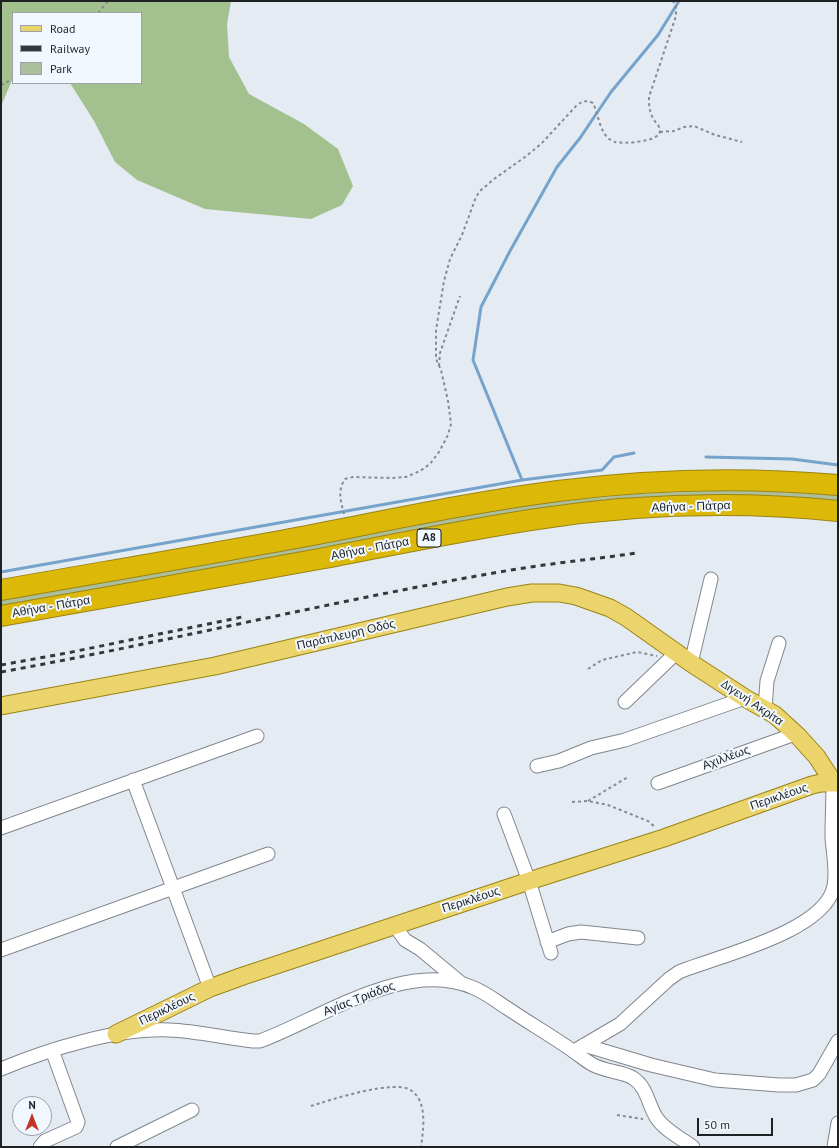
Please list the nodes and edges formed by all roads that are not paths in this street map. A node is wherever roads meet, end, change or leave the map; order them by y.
1 (838, 485) edge
2 (838, 511) edge
3 (711, 579) dead end
4 (1, 590) edge
5 (1, 616) edge
6 (779, 643) dead end
7 (673, 656) junction
8 (691, 663) junction
9 (745, 698) junction
10 (625, 702) dead end
11 (1, 706) edge
12 (765, 709) junction
13 (795, 734) junction
14 (257, 736) dead end
15 (537, 766) dead end
16 (134, 780) junction
17 (835, 782) edge
18 (658, 783) dead end
19 (504, 814) dead end
20 (1, 828) edge
21 (268, 854) dead end
22 (529, 881) junction
23 (173, 887) junction
24 (395, 926) junction
25 (638, 938) dead end
26 (1, 950) edge
27 (461, 983) junction
28 (210, 988) junction
29 (116, 1034) junction
30 (838, 1040) edge
31 (579, 1048) junction
32 (52, 1050) junction
33 (1, 1069) edge
34 (192, 1110) dead end
35 (838, 1123) edge
36 (40, 1147) edge
37 (117, 1147) edge
38 (693, 1147) edge
39 (834, 1147) edge

1 - 4 highway, Αθήνα - Πάτρα / Α8
2 - 5 highway, Αθήνα - Πάτρα / Α8
3 - 8 street
6 - 12 street
7 - 8 main road, Διγενή Ακρίτα
7 - 10 street
7 - 11 main road, Παράπλευρη Οδός
8 - 9 main road, Διγενή Ακρίτα
9 - 12 main road, Διγενή Ακρίτα
9 - 15 street
12 - 13 main road, Διγενή Ακρίτα
13 - 17 main road, Διγενή Ακρίτα
13 - 18 street, Αχιλλέως
14 - 16 street
16 - 20 street
16 - 23 street
17 - 22 main road, Περικλέους
17 - 31 street
19 - 22 street
21 - 23 street
22 - 24 main road, Περικλέους
22 - 25 street
23 - 26 street
23 - 28 street
24 - 27 street
24 - 28 main road, Περικλέους
27 - 29 street, Αγίας Τριάδος
27 - 31 street, Αγίας Τριάδος
28 - 29 main road, Περικλέους
29 - 32 street, Αγίας Τριάδος
30 - 31 street
31 - 38 street, Αγίας Τριάδος
32 - 33 street, Αγίας Τριάδος
32 - 36 street
34 - 37 street
35 - 39 street

